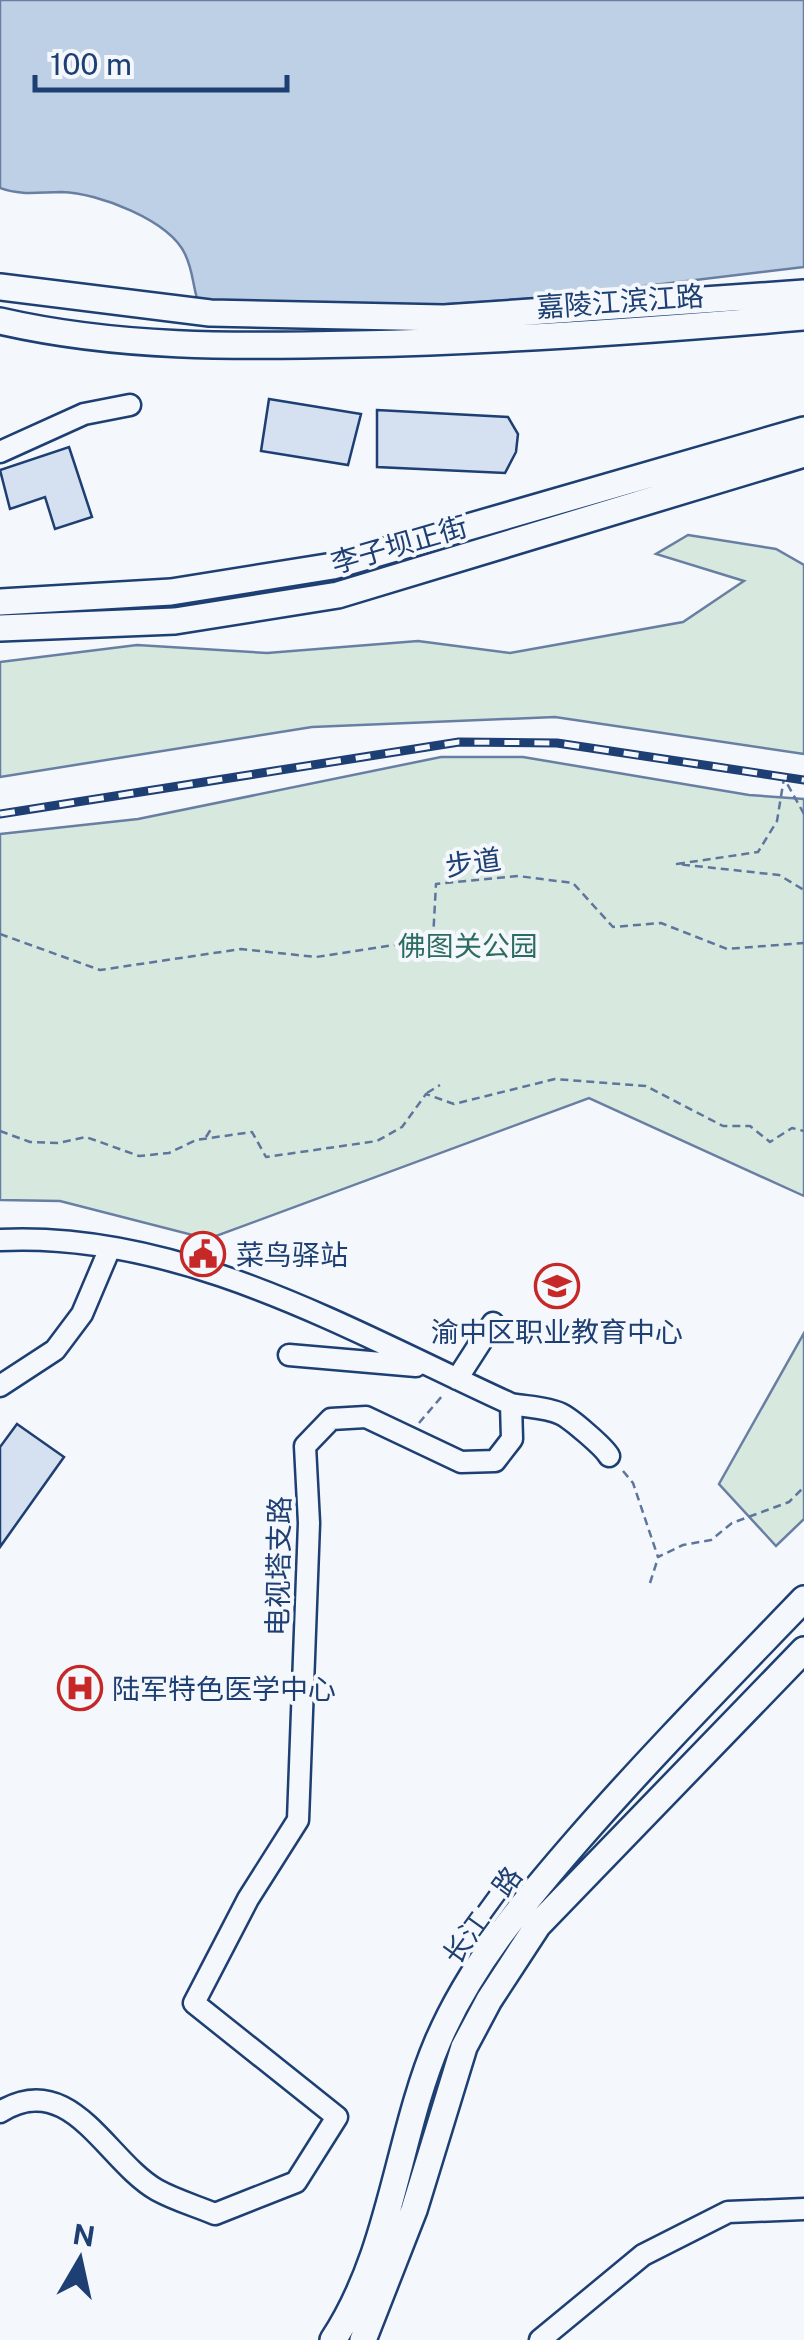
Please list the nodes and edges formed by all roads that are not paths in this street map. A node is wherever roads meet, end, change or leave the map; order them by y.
1 (0, 287) edge
2 (804, 293) edge
3 (804, 317) edge
4 (0, 321) edge
5 (0, 330) edge
6 (442, 330) junction
7 (54, 333) junction
8 (130, 405) dead end
9 (804, 430) edge
10 (0, 452) edge
11 (804, 454) edge
12 (0, 602) edge
13 (0, 628) edge
14 (0, 1240) edge
15 (110, 1248) junction
16 (492, 1323) dead end
17 (289, 1355) dead end
18 (428, 1366) junction
19 (457, 1379) junction
20 (0, 1386) edge
21 (512, 1404) junction
22 (609, 1456) road end
23 (804, 1599) edge
24 (804, 1650) edge
25 (0, 2112) edge
26 (804, 2209) edge
27 (333, 2340) edge
28 (363, 2340) edge
29 (540, 2340) edge

1 - 6 main road
2 - 6 main road, 嘉陵江滨江路
3 - 6 main road, 嘉陵江滨江路
4 - 7 main road
5 - 7 main road
6 - 7 main road
8 - 10 street
9 - 12 main road, 李子坝正街
11 - 13 main road, 李子坝正街
14 - 15 street
15 - 18 street
15 - 20 street
16 - 19 street
17 - 18 street
18 - 19 street
19 - 21 street
21 - 22 street
21 - 25 street, 电视塔支路
23 - 27 main road, 长江二路
24 - 28 main road, 长江二路
26 - 29 street

